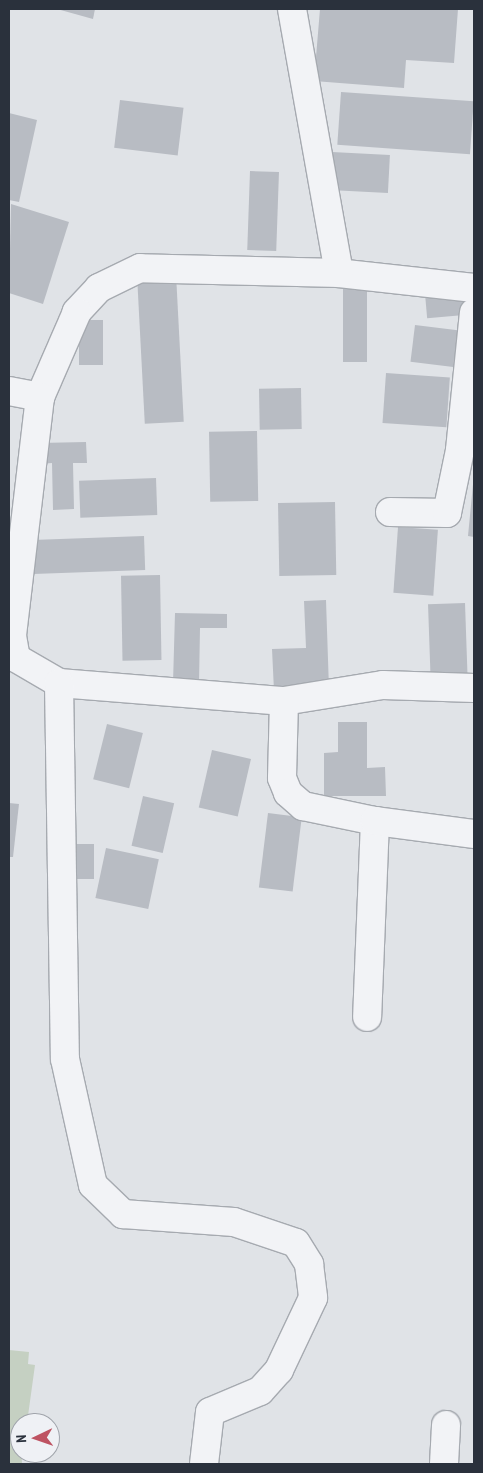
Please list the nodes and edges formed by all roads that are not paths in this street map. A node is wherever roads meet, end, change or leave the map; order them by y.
1 (292, 9) edge
2 (338, 273) junction
3 (474, 288) edge
4 (474, 313) edge
5 (9, 391) edge
6 (40, 397) junction
7 (390, 512) dead end
8 (12, 593) edge
9 (59, 683) junction
10 (474, 688) edge
11 (284, 701) junction
12 (375, 821) junction
13 (474, 834) edge
14 (367, 1017) dead end
15 (446, 1425) dead end
16 (204, 1464) edge
17 (444, 1464) edge

1 - 2 street
2 - 3 street
2 - 6 street
4 - 7 street
5 - 6 street
6 - 8 street
8 - 9 street
9 - 11 street
9 - 16 street
10 - 11 street
11 - 12 street
12 - 13 street
12 - 14 street
15 - 17 street

